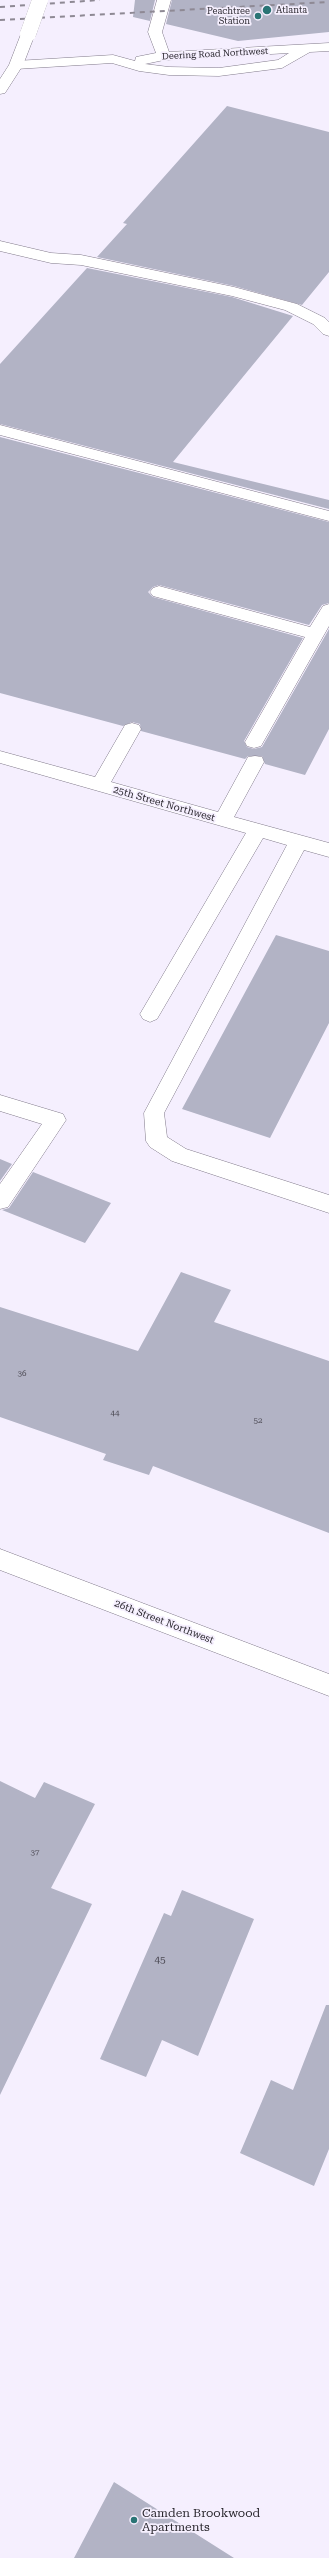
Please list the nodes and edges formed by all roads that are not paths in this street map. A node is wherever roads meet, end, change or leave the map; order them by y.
1 (40, 0) edge
2 (164, 0) edge
3 (329, 47) edge
4 (305, 49) junction
5 (164, 56) junction
6 (125, 63) junction
7 (16, 65) junction
8 (0, 90) edge
9 (0, 246) edge
10 (329, 331) edge
11 (0, 430) edge
12 (329, 516) edge
13 (160, 592) dead end
14 (329, 610) edge
15 (314, 634) junction
16 (132, 729) dead end
17 (254, 742) dead end
18 (0, 757) edge
19 (255, 762) dead end
20 (100, 785) junction
21 (223, 820) junction
22 (258, 830) junction
23 (299, 841) junction
24 (329, 850) edge
25 (150, 1014) dead end
26 (0, 1103) edge
27 (0, 1201) edge
28 (329, 1204) edge
29 (0, 1559) edge
30 (329, 1684) edge

1 - 7 main road, bridge
2 - 5 main road
3 - 4 main road, Deering Road Northwest
4 - 5 main road, Deering Road Northwest
4 - 6 main road, Deering Road Northwest
5 - 6 main road, Deering Road Northwest
6 - 7 main road, Deering Road Northwest
7 - 8 main road
9 - 10 main road
11 - 12 main road
13 - 15 main road
14 - 15 main road
15 - 17 main road
16 - 20 main road
18 - 20 main road, 25th Street Northwest
19 - 21 main road
20 - 21 main road, 25th Street Northwest
21 - 22 main road, 25th Street Northwest
22 - 23 main road, 25th Street Northwest
22 - 25 main road
23 - 24 main road, 25th Street Northwest
23 - 28 main road
26 - 27 main road
29 - 30 main road, 26th Street Northwest

